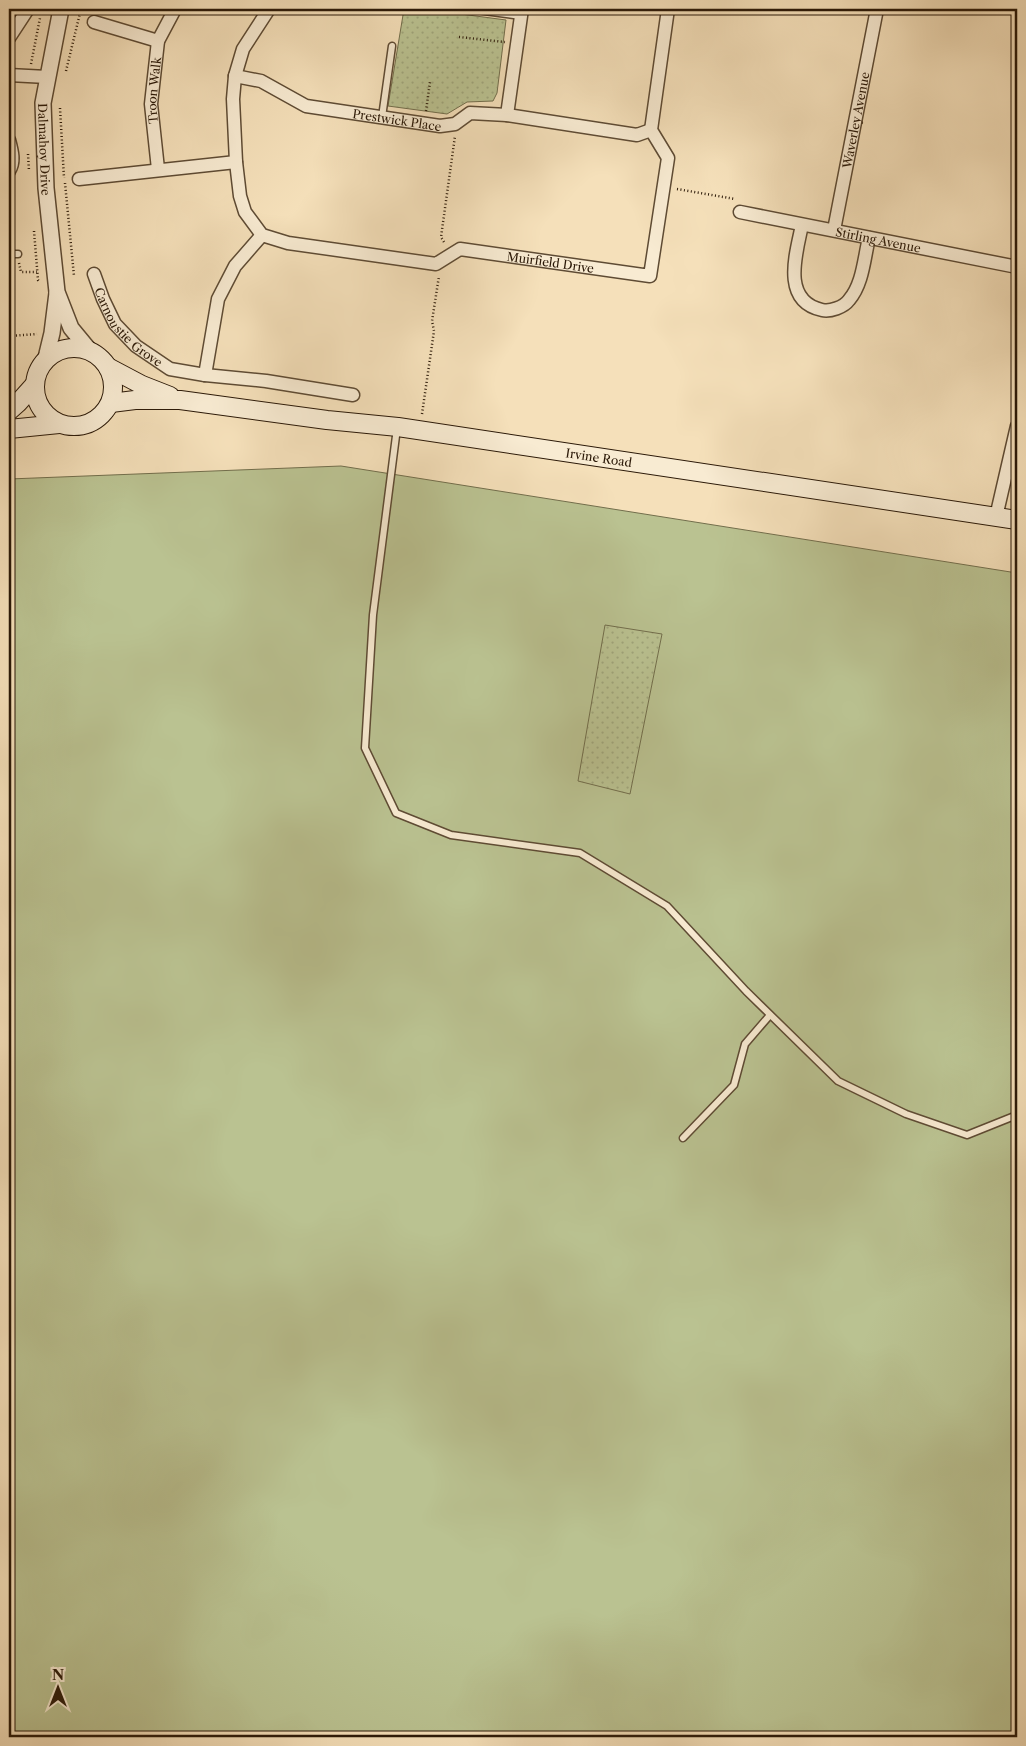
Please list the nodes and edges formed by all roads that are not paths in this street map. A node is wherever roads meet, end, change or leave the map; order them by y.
1 (28, 9) edge
2 (61, 9) edge
3 (175, 9) edge
4 (269, 9) edge
5 (469, 9) edge
6 (668, 9) edge
7 (877, 9) edge
8 (522, 12) edge
9 (94, 22) dead end
10 (9, 38) edge
11 (158, 41) junction
12 (392, 46) dead end
13 (9, 75) edge
14 (234, 76) junction
15 (47, 77) junction
16 (507, 115) junction
17 (382, 117) junction
18 (650, 130) junction
19 (9, 140) edge
20 (236, 162) junction
21 (158, 169) junction
22 (9, 171) edge
23 (79, 179) dead end
24 (740, 212) road end
25 (802, 225) junction
26 (834, 230) junction
27 (262, 235) junction
28 (869, 238) junction
29 (9, 254) edge
30 (18, 254) road end
31 (1017, 267) edge
32 (94, 274) road end
33 (57, 292) junction
34 (90, 352) junction
35 (44, 362) junction
36 (108, 368) junction
37 (205, 375) junction
38 (35, 384) junction
39 (353, 395) dead end
40 (180, 400) junction
41 (111, 402) junction
42 (9, 411) edge
43 (59, 424) junction
44 (1017, 426) edge
45 (398, 427) junction
46 (9, 429) edge
47 (996, 517) junction
48 (1017, 520) edge
49 (770, 1015) junction
50 (1017, 1115) edge
51 (683, 1138) dead end

1 - 10 street
2 - 15 street, Dalmahoy Drive
3 - 11 street, Troon Walk
4 - 14 street
5 - 8 lane
6 - 18 street
7 - 26 street, Waverley Avenue
8 - 16 street
9 - 11 street, Troon Walk
11 - 21 street, Troon Walk
12 - 17 lane
13 - 15 street
14 - 17 street, Prestwick Place
14 - 20 street
15 - 33 street, Dalmahoy Drive
16 - 17 street, Prestwick Place
16 - 18 street, Prestwick Place
18 - 27 street, Muirfield Drive
19 - 22 street
20 - 21 street
20 - 27 street
21 - 23 street
24 - 25 street, Stirling Avenue
25 - 26 street, Stirling Avenue
25 - 28 street
26 - 28 street, Stirling Avenue
27 - 37 street
28 - 31 street, Stirling Avenue
29 - 30 lane
32 - 37 street, Carnoustie Grove
33 - 34 street
33 - 35 street
34 - 35 main road
34 - 36 main road
35 - 38 main road
36 - 40 main road
36 - 41 main road
37 - 39 street, Carnoustie Grove
38 - 42 main road
38 - 43 main road
40 - 41 main road
40 - 45 main road, Irvine Road
41 - 43 main road
43 - 46 main road
44 - 47 street
45 - 47 main road, Irvine Road
45 - 49 lane
47 - 48 main road, Irvine Road
49 - 50 lane
49 - 51 lane

